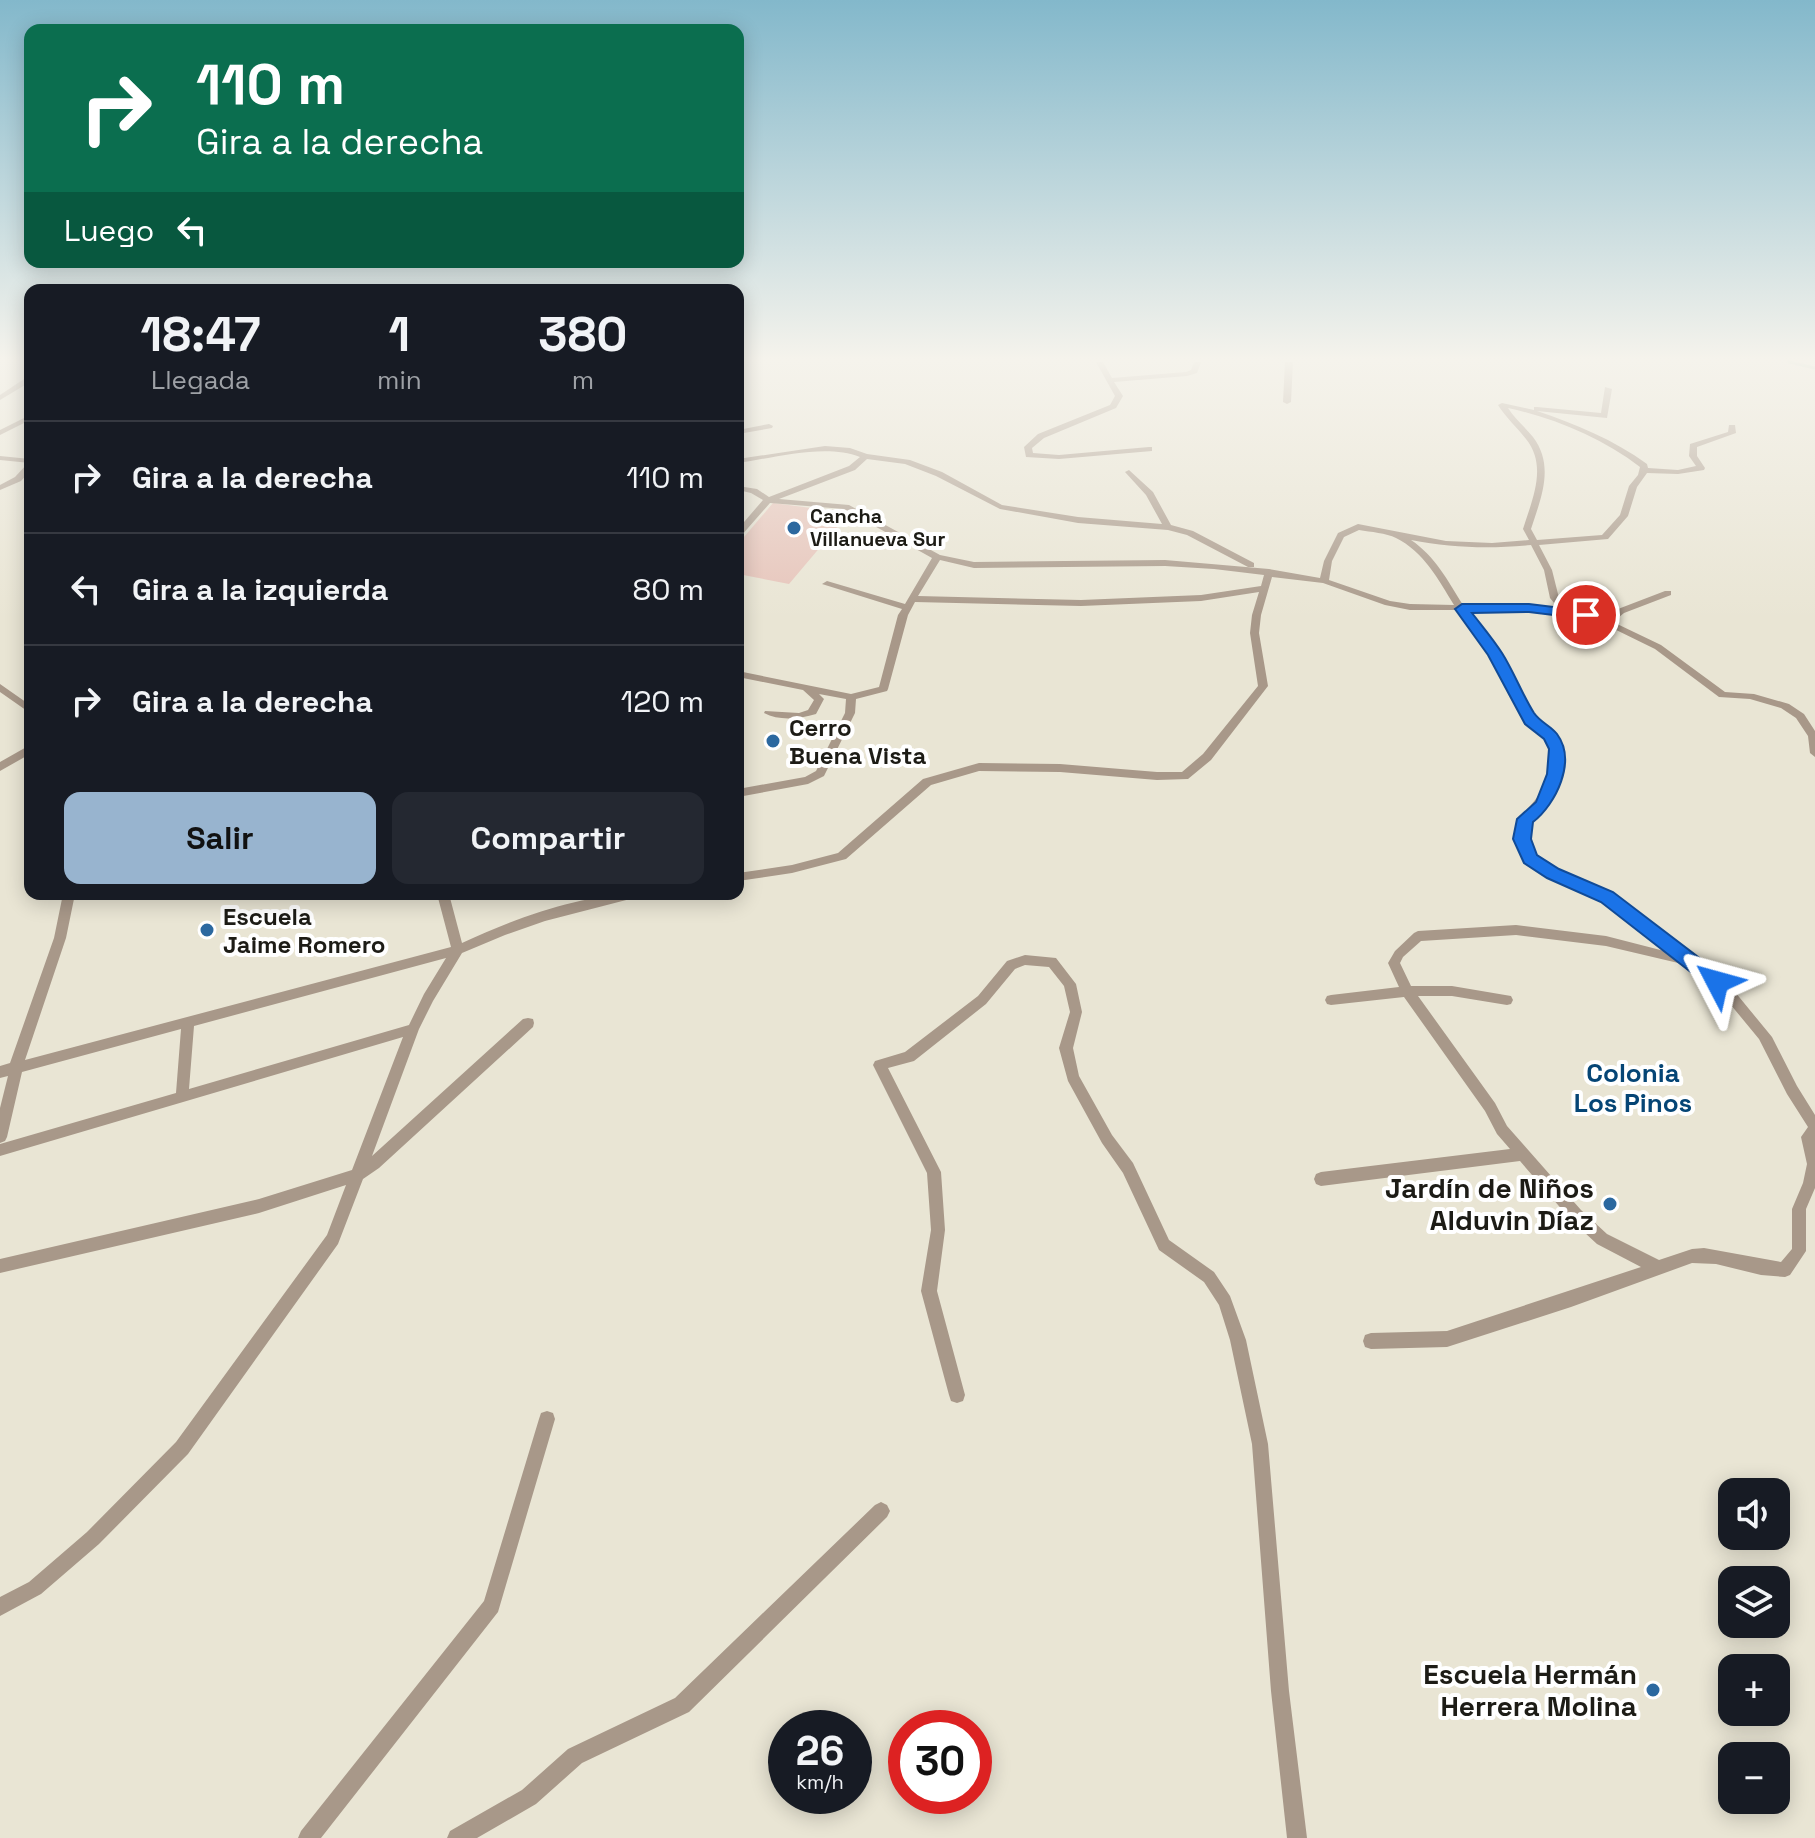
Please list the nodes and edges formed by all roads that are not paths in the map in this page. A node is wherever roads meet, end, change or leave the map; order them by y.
1 (1028, 448) edge
2 (1536, 448) edge
3 (1619, 448) edge
4 (1694, 448) edge
5 (1149, 449) dead end
6 (865, 456) junction
7 (0, 458) edge
8 (744, 460) edge
9 (24, 463) edge
10 (1643, 470) junction
11 (24, 472) edge
12 (1129, 472) dead end
13 (0, 488) edge
14 (744, 489) edge
15 (768, 500) junction
16 (744, 527) edge
17 (1168, 527) junction
18 (1400, 537) junction
19 (1535, 543) junction
20 (937, 557) junction
21 (1269, 572) junction
22 (1324, 581) junction
23 (827, 584) dead end
24 (1266, 588) junction
25 (1668, 593) dead end
26 (910, 603) junction
27 (1462, 609) junction
28 (1565, 611) junction
29 (1607, 622) junction
30 (744, 675) edge
31 (804, 686) junction
32 (0, 687) edge
33 (851, 697) junction
34 (24, 705) edge
35 (769, 713) dead end
36 (24, 753) edge
37 (1815, 753) edge
38 (0, 767) edge
39 (744, 792) edge
40 (744, 876) edge
41 (68, 900) edge
42 (445, 900) edge
43 (603, 900) edge
44 (458, 950) junction
45 (1692, 962) junction
46 (1407, 991) junction
47 (1331, 1000) dead end
48 (1507, 1000) dead end
49 (188, 1023) junction
50 (528, 1023) dead end
51 (413, 1029) junction
52 (18, 1069) junction
53 (0, 1072) edge
54 (182, 1097) junction
55 (1815, 1128) edge
56 (0, 1137) edge
57 (0, 1150) edge
58 (1521, 1154) junction
59 (357, 1175) junction
60 (1321, 1179) dead end
61 (0, 1266) edge
62 (1659, 1268) junction
63 (1371, 1341) dead end
64 (957, 1395) dead end
65 (547, 1419) dead end
66 (881, 1511) dead end
67 (0, 1607) edge
68 (308, 1838) edge
69 (457, 1838) edge
70 (1297, 1838) edge

1 - 5 street
2 - 19 street
3 - 10 street
4 - 10 street
6 - 8 street
6 - 15 street
6 - 17 street
7 - 9 street
10 - 19 street
11 - 13 street
12 - 17 street
14 - 15 street
15 - 16 street
15 - 20 street
17 - 21 street
18 - 19 street
18 - 22 street
18 - 27 street
19 - 28 street
20 - 21 street
20 - 26 street
21 - 22 street
21 - 24 street
22 - 27 street
23 - 26 street
24 - 26 street
24 - 40 street
25 - 29 street
26 - 33 street
27 - 28 street
27 - 45 street
28 - 29 street
29 - 37 street
30 - 31 street
31 - 33 street
31 - 35 street
32 - 34 street
33 - 39 street
36 - 38 street
41 - 52 street
42 - 44 street
43 - 44 street
44 - 49 street
44 - 51 street
45 - 46 street
45 - 55 street
46 - 47 street
46 - 48 street
46 - 58 street
49 - 52 street
49 - 54 street
50 - 59 street
51 - 54 street
51 - 59 street
52 - 53 street
52 - 56 street
54 - 57 street
55 - 62 street
58 - 60 street
58 - 62 street
59 - 61 street
59 - 67 street
62 - 63 street
64 - 70 street
65 - 68 street
66 - 69 street

